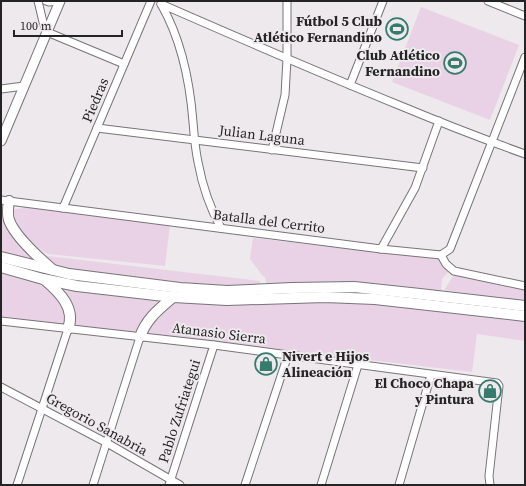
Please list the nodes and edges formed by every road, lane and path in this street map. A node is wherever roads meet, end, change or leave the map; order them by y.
1 (38, 1) edge
2 (46, 1) edge
3 (60, 1) edge
4 (151, 1) edge
5 (287, 1) edge
6 (384, 1) edge
7 (488, 1) edge
8 (160, 2) edge
9 (525, 16) edge
10 (47, 32) junction
11 (525, 57) edge
12 (287, 59) junction
13 (124, 64) junction
14 (350, 85) junction
15 (24, 86) junction
16 (1, 89) edge
17 (439, 121) junction
18 (97, 128) junction
19 (194, 140) junction
20 (1, 141) edge
21 (491, 142) junction
22 (272, 150) junction
23 (525, 154) edge
24 (423, 168) junction
25 (5, 200) edge
26 (63, 208) junction
27 (221, 228) junction
28 (381, 249) junction
29 (441, 255) junction
30 (1, 257) edge
31 (1, 267) edge
32 (54, 271) junction
33 (43, 279) junction
34 (525, 285) edge
35 (173, 297) junction
36 (525, 306) edge
37 (525, 316) edge
38 (1, 321) edge
39 (68, 329) junction
40 (140, 337) junction
41 (214, 345) junction
42 (288, 355) junction
43 (358, 365) junction
44 (431, 375) junction
45 (1, 387) edge
46 (42, 409) junction
47 (107, 443) junction
48 (170, 482) edge
49 (18, 485) edge
50 (93, 485) edge
51 (180, 485) edge
52 (245, 485) edge
53 (321, 485) edge
54 (399, 485) edge
55 (490, 485) edge

1 - 10 street
2 - 3 street
3 - 10 street
4 - 13 street, Piedras
5 - 12 street
6 - 14 street
7 - 9 street
8 - 12 street
8 - 19 street
10 - 13 street
10 - 15 street
11 - 21 street
12 - 14 street
12 - 22 street
13 - 18 street, Piedras
14 - 17 street
15 - 16 street
15 - 20 street
17 - 21 street
17 - 24 street
18 - 19 street, Julian Laguna
18 - 26 street, Piedras
19 - 22 street, Julian Laguna
19 - 27 street
21 - 23 street
21 - 29 street
22 - 24 street, Julian Laguna
24 - 28 street
25 - 26 street, Batalla del Cerrito
25 - 32 main road
26 - 27 street, Batalla del Cerrito
27 - 28 street, Batalla del Cerrito
28 - 29 street, Batalla del Cerrito
29 - 34 street
30 - 32 main road
31 - 33 main road
32 - 36 main road
33 - 35 main road
33 - 39 main road
35 - 37 main road
35 - 40 main road
38 - 39 street, Atanasio Sierra
39 - 40 street, Atanasio Sierra
39 - 46 street
40 - 41 street, Atanasio Sierra
40 - 47 street
41 - 42 street, Atanasio Sierra
41 - 48 street, Pablo Zufriategui
42 - 43 street, Atanasio Sierra
42 - 52 street
43 - 44 street, Atanasio Sierra
43 - 53 street
44 - 54 street
44 - 55 street, Atanasio Sierra
45 - 46 street, Gregorio Sanabria
46 - 47 street, Gregorio Sanabria
46 - 49 street
47 - 48 street, Gregorio Sanabria
47 - 50 street
48 - 51 street, Gregorio Sanabria

